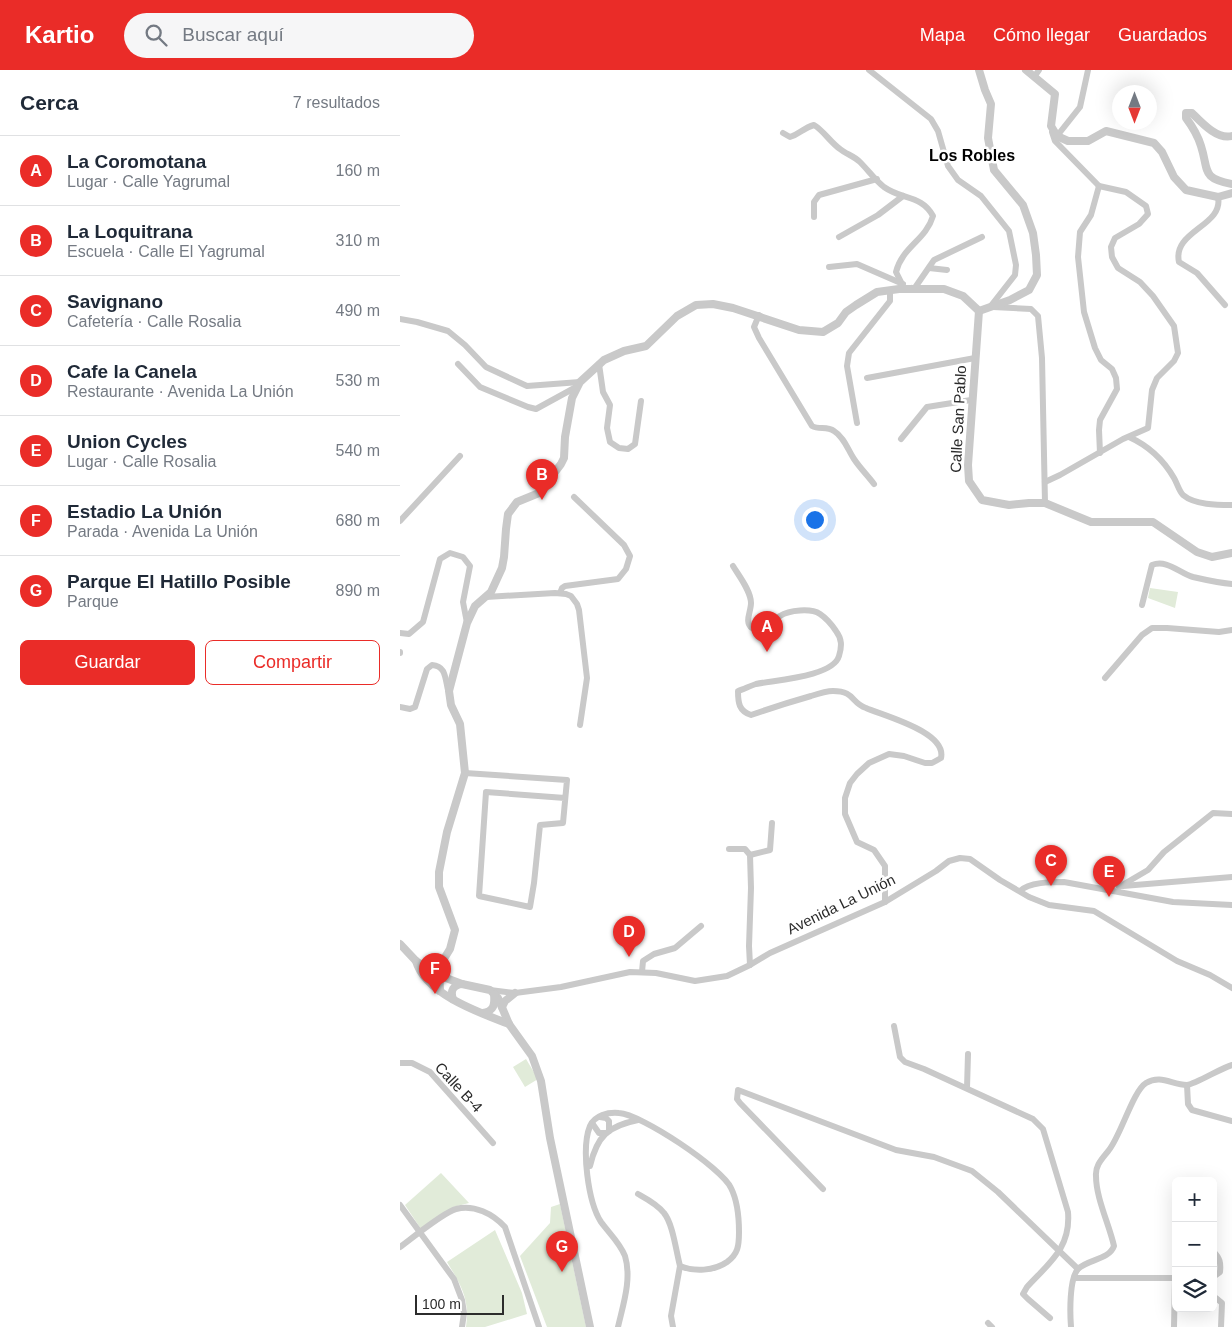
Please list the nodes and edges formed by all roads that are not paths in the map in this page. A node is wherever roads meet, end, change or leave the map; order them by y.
1 (869, 70) edge
2 (979, 70) edge
3 (1026, 70) edge
4 (1039, 70) edge
5 (1088, 70) edge
6 (1034, 77) junction
7 (1050, 126) junction
8 (783, 134) dead end
9 (1057, 136) junction
10 (1232, 136) edge
11 (877, 179) junction
12 (1232, 184) edge
13 (1099, 186) junction
14 (1232, 193) edge
15 (903, 196) junction
16 (1218, 197) junction
17 (814, 217) dead end
18 (839, 237) dead end
19 (982, 237) dead end
20 (829, 267) dead end
21 (929, 268) junction
22 (947, 270) dead end
23 (902, 284) junction
24 (914, 289) junction
25 (890, 291) junction
26 (1225, 305) dead end
27 (990, 307) junction
28 (979, 311) junction
29 (759, 315) junction
30 (400, 319) edge
31 (975, 358) junction
32 (458, 364) dead end
33 (599, 364) junction
34 (867, 378) dead end
35 (579, 384) junction
36 (971, 400) junction
37 (641, 402) dead end
38 (857, 423) dead end
39 (1129, 437) junction
40 (901, 439) dead end
41 (1100, 453) junction
42 (460, 456) dead end
43 (1045, 482) junction
44 (874, 484) dead end
45 (574, 497) dead end
46 (1045, 503) junction
47 (1232, 505) edge
48 (400, 521) edge
49 (1232, 553) edge
50 (734, 566) dead end
51 (1232, 584) edge
52 (560, 594) junction
53 (486, 597) junction
54 (1142, 605) dead end
55 (467, 623) junction
56 (1232, 630) edge
57 (400, 633) edge
58 (1105, 678) dead end
59 (449, 692) junction
60 (400, 707) edge
61 (580, 725) dead end
62 (464, 773) junction
63 (565, 798) junction
64 (1232, 814) edge
65 (772, 823) dead end
66 (729, 849) dead end
67 (750, 855) junction
68 (1232, 876) edge
69 (1119, 887) junction
70 (1107, 889) junction
71 (1020, 891) junction
72 (885, 902) junction
73 (1232, 905) edge
74 (701, 926) dead end
75 (400, 944) edge
76 (416, 961) junction
77 (750, 965) junction
78 (642, 972) junction
79 (438, 975) junction
80 (462, 984) junction
81 (1232, 988) edge
82 (440, 991) junction
83 (492, 992) junction
84 (515, 993) junction
85 (453, 999) junction
86 (502, 1007) junction
87 (483, 1013) junction
88 (509, 1024) junction
89 (894, 1026) dead end
90 (968, 1054) dead end
91 (400, 1063) edge
92 (1232, 1064) edge
93 (1187, 1085) junction
94 (967, 1088) junction
95 (599, 1116) junction
96 (639, 1120) junction
97 (1232, 1121) edge
98 (592, 1123) junction
99 (607, 1132) junction
100 (493, 1143) dead end
101 (588, 1172) junction
102 (823, 1189) dead end
103 (638, 1194) dead end
104 (400, 1205) edge
105 (420, 1233) junction
106 (400, 1247) edge
107 (1060, 1252) junction
108 (1217, 1255) edge
109 (680, 1266) junction
110 (1078, 1269) junction
111 (1217, 1274) edge
112 (1074, 1278) junction
113 (1172, 1278) edge
114 (1217, 1299) edge
115 (1175, 1312) edge
116 (1050, 1318) dead end
117 (462, 1327) edge
118 (540, 1327) edge
119 (590, 1327) edge
120 (618, 1327) edge
121 (673, 1327) edge
122 (1071, 1327) edge
123 (1174, 1327) edge
124 (1221, 1327) edge

1 - 27 street
2 - 27 street
3 - 6 street
4 - 6 street
5 - 9 street
6 - 7 street
7 - 9 street
7 - 13 street
8 - 11 street
9 - 16 street
10 - 12 street
11 - 15 street
11 - 17 street
13 - 39 street
13 - 41 street
14 - 16 street
15 - 18 street
15 - 23 street
16 - 26 street
19 - 21 street
20 - 23 street
21 - 22 street
21 - 24 street
23 - 24 street
24 - 25 street
24 - 28 street
25 - 29 street
25 - 38 street
27 - 28 street
27 - 43 street
28 - 31 street, Calle San Pablo
29 - 33 street
29 - 44 street
30 - 35 street
31 - 34 street
31 - 36 street, Calle San Pablo
32 - 35 street
33 - 35 street
33 - 37 street
35 - 53 street
36 - 40 street
36 - 46 street, Calle San Pablo
39 - 41 street
39 - 47 street
41 - 43 street
42 - 48 street
43 - 46 street
45 - 52 street
46 - 49 street, Calle San Pablo
50 - 72 street
51 - 54 street
52 - 53 street
52 - 61 street
53 - 55 street
55 - 57 street
55 - 59 street
56 - 58 street
59 - 60 street
59 - 62 street
62 - 63 street
62 - 79 street
63 - 63 street
64 - 69 street
65 - 67 street
66 - 67 street
67 - 77 street
68 - 69 street
69 - 70 street
70 - 71 street
70 - 73 street
71 - 72 street, Avenida La Unión
71 - 81 street, Avenida La Unión
72 - 77 street, Avenida La Unión
74 - 78 street
75 - 76 street, Avenida La Unión
76 - 79 street, Avenida La Unión
76 - 82 street, Avenida La Unión
77 - 78 street, Avenida La Unión
78 - 84 street, Avenida La Unión
79 - 80 street, Avenida La Unión
79 - 82 street
80 - 83 street, Avenida La Unión
80 - 85 street
82 - 85 street, Avenida La Unión
83 - 84 street, Avenida La Unión
83 - 86 street
83 - 87 street
84 - 86 street
85 - 87 street, Avenida La Unión
86 - 88 street
87 - 88 street, Avenida La Unión
88 - 119 street
89 - 94 street
90 - 94 street
91 - 100 street, Calle B-4
92 - 93 street
93 - 97 street
93 - 110 street
94 - 107 street
95 - 96 street
95 - 98 street
95 - 99 street
96 - 99 street
96 - 109 street
98 - 99 street
98 - 101 street
99 - 101 street
101 - 120 street
102 - 107 street
103 - 109 street
104 - 105 street
105 - 106 street
105 - 117 street
105 - 118 street
107 - 110 street
107 - 116 street
108 - 111 street
109 - 121 street
110 - 112 street
112 - 113 street
112 - 122 street
114 - 124 street
115 - 123 street

